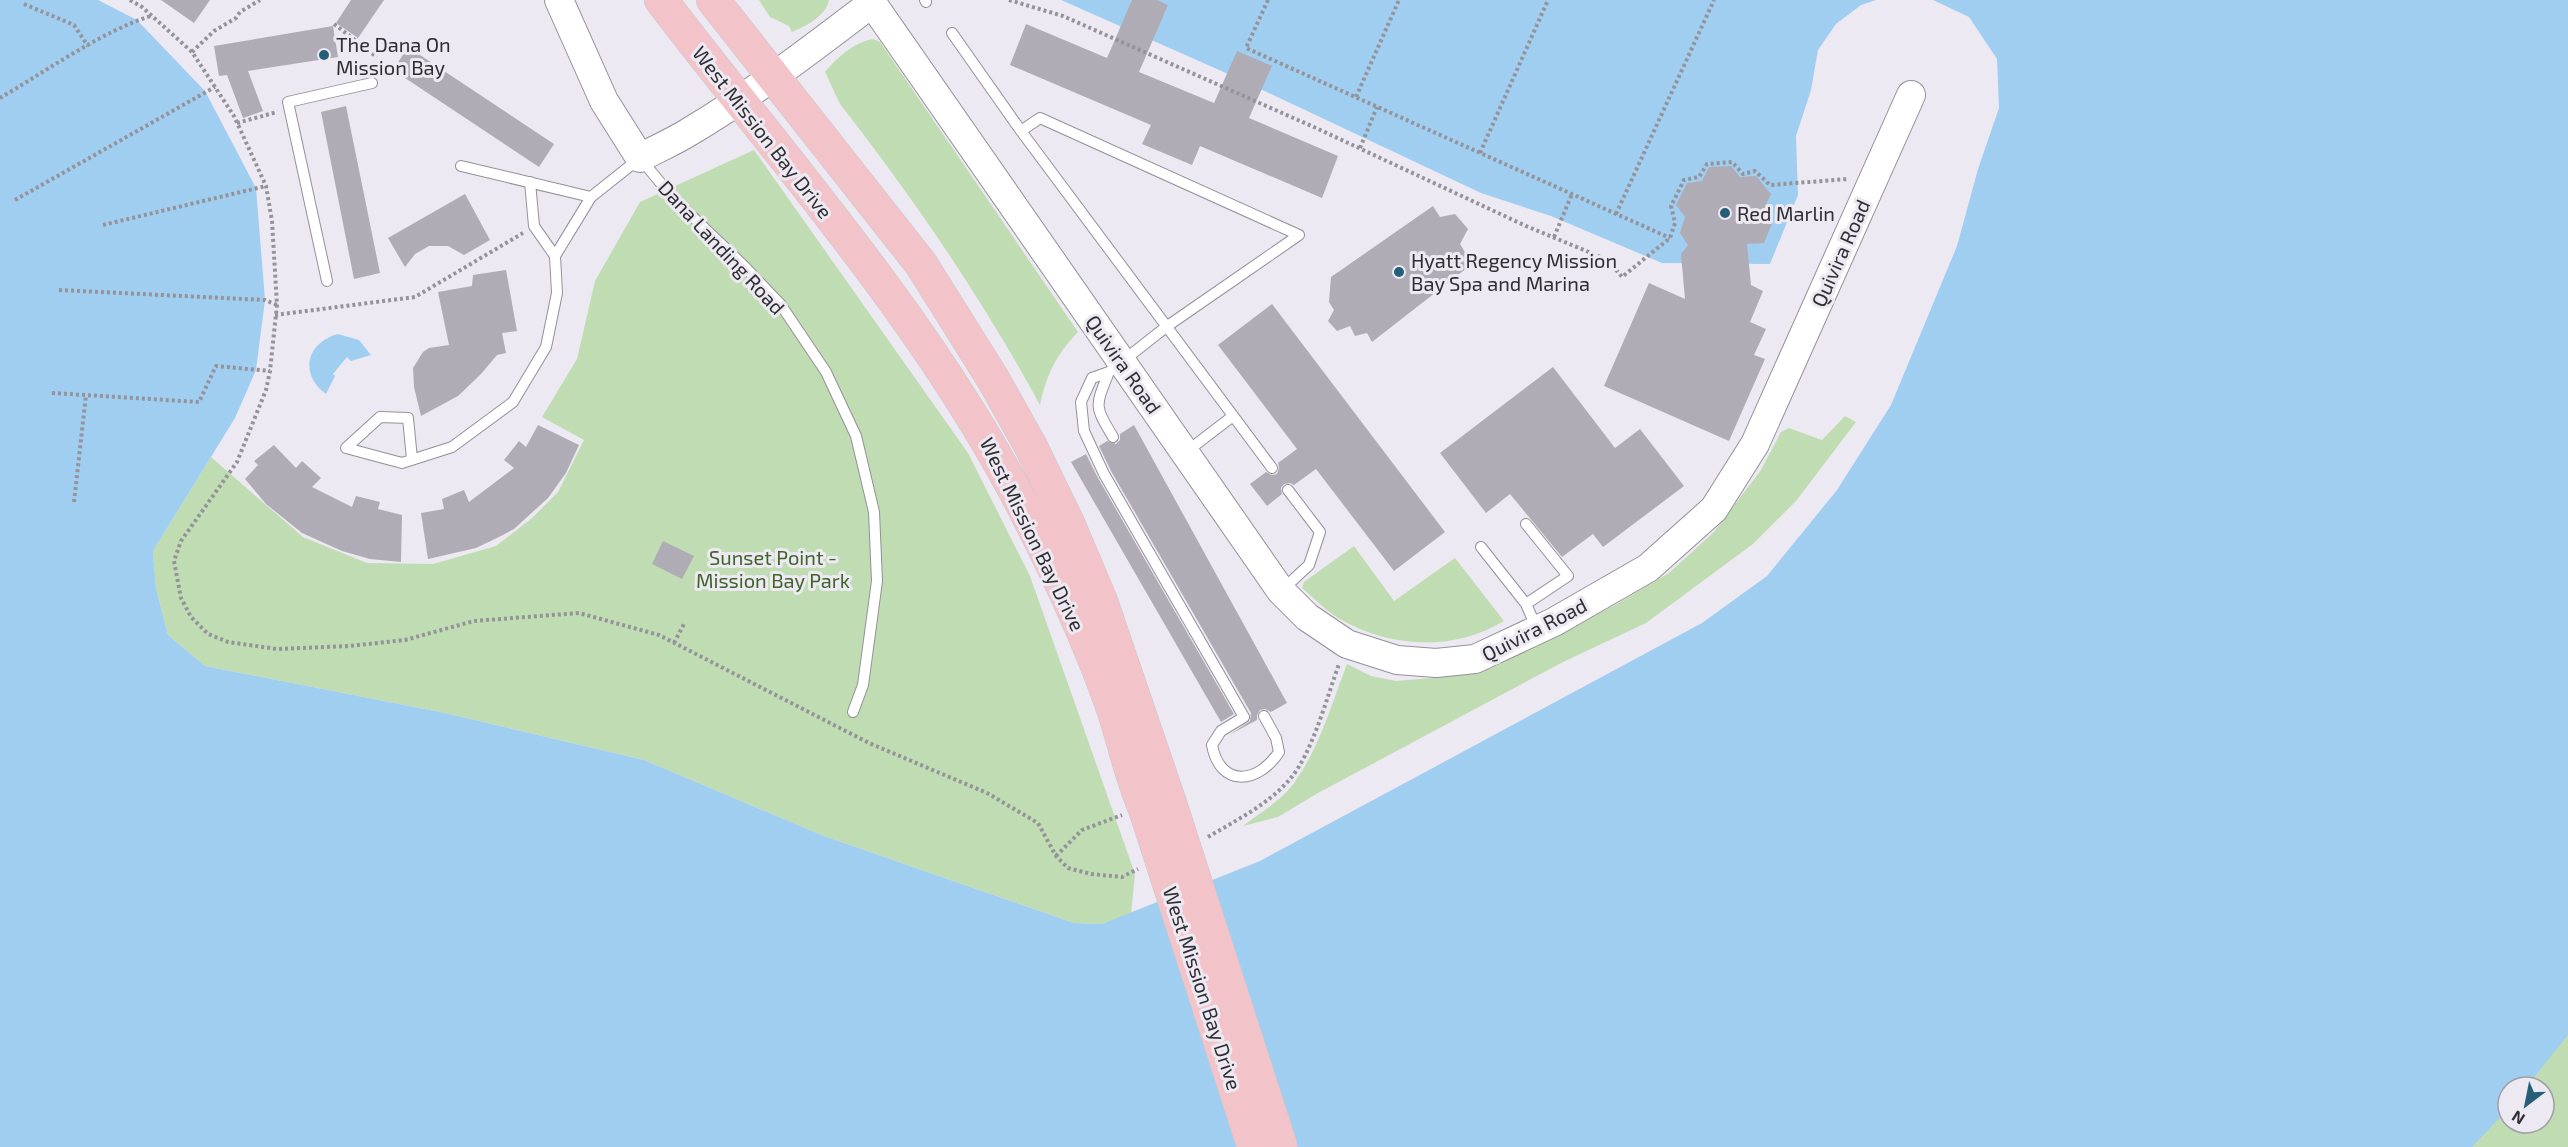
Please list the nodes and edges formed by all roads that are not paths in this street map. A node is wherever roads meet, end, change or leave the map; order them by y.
1 (559, 0) edge
2 (661, 0) edge
3 (713, 0) edge
4 (871, 1) edge
5 (952, 33) dead end
6 (773, 76) junction
7 (372, 83) dead end
8 (1911, 95) dead end
9 (737, 100) junction
10 (1021, 131) junction
11 (640, 158) junction
12 (461, 166) dead end
13 (530, 182) junction
14 (591, 197) junction
15 (555, 256) junction
16 (327, 281) dead end
17 (1166, 327) junction
18 (1115, 367) junction
19 (1233, 416) junction
20 (1113, 438) dead end
21 (1185, 453) junction
22 (412, 459) junction
23 (1272, 468) dead end
24 (1288, 490) dead end
25 (1526, 524) dead end
26 (1481, 547) dead end
27 (1281, 591) junction
28 (1526, 604) junction
29 (1537, 630) junction
30 (854, 712) dead end
31 (1264, 716) dead end
32 (1147, 807) junction
33 (1254, 1147) edge
34 (1281, 1147) edge

1 - 11 street, Dana Landing Road
2 - 9 main road, West Mission Bay Drive
3 - 6 main road, West Mission Bay Drive
4 - 6 street
4 - 18 street, Quivira Road
5 - 10 lane
6 - 9 street
6 - 32 main road, West Mission Bay Drive
7 - 16 lane
8 - 29 street, Quivira Road
9 - 11 street
9 - 32 main road, West Mission Bay Drive
10 - 17 lane
10 - 17 lane
11 - 14 lane
11 - 30 lane, Dana Landing Road
12 - 13 lane
13 - 14 lane
13 - 15 lane
14 - 15 lane
15 - 22 lane
17 - 18 lane
17 - 19 lane
18 - 20 lane
18 - 21 street, Quivira Road
18 - 31 lane
19 - 21 lane
19 - 23 lane
21 - 27 street, Quivira Road
22 - 22 lane
24 - 27 lane
25 - 28 lane
26 - 28 lane
27 - 29 street, Quivira Road
28 - 29 lane
32 - 33 main road, West Mission Bay Drive, bridge
32 - 34 main road, West Mission Bay Drive, bridge

